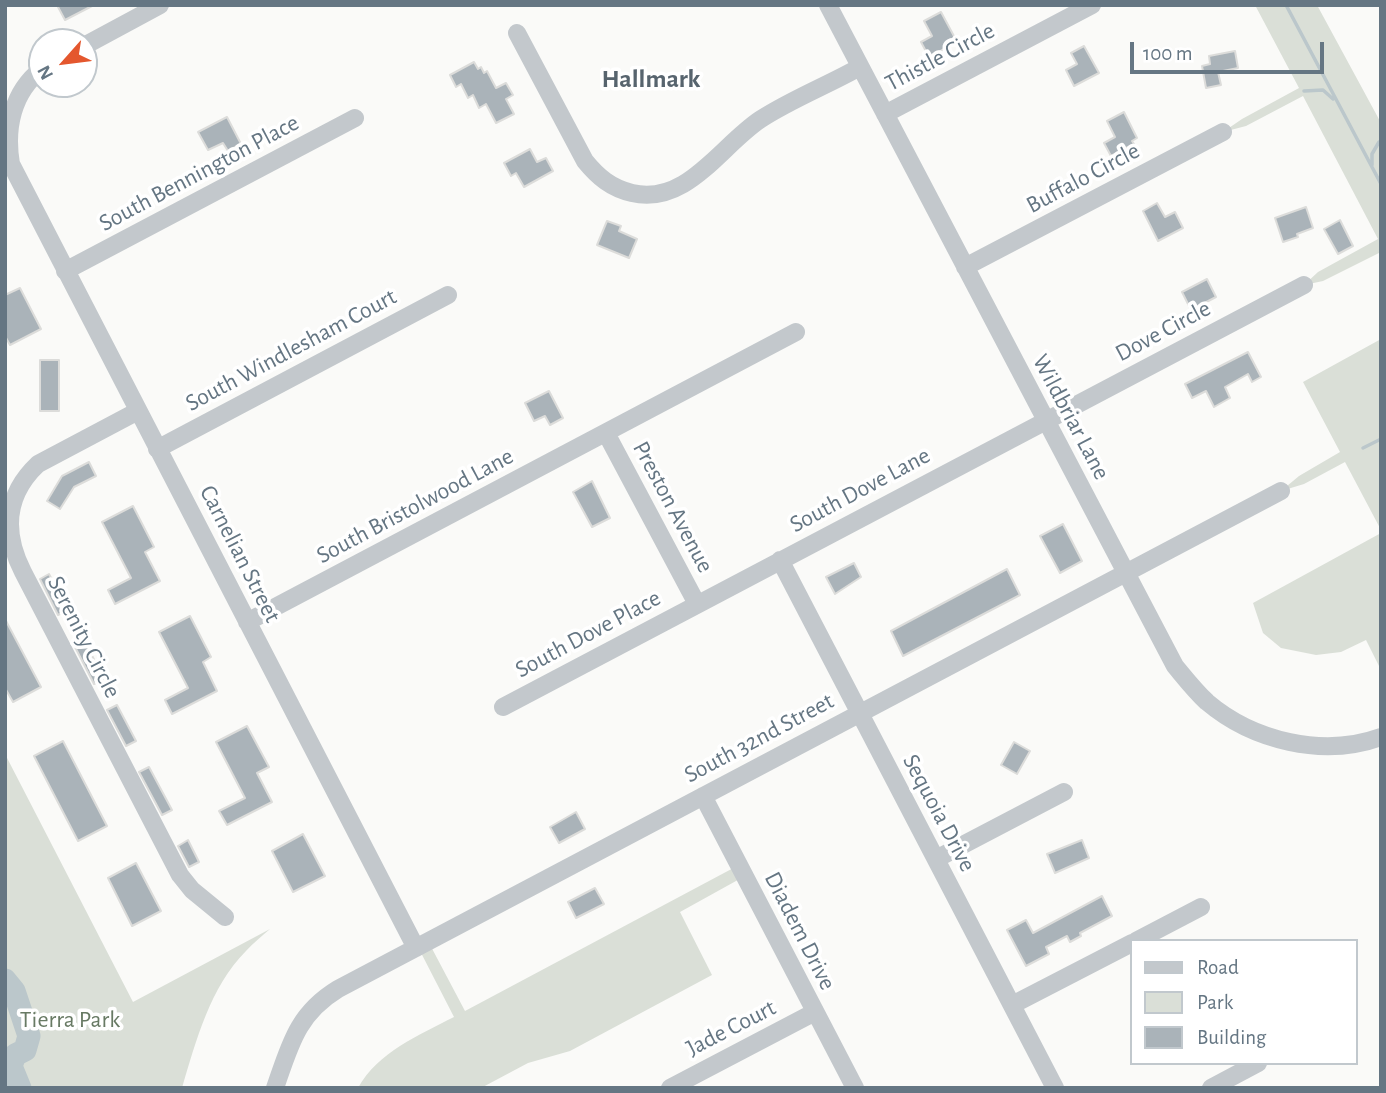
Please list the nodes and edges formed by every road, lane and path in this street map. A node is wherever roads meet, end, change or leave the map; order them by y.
1 (160, 5) edge
2 (828, 5) edge
3 (1092, 5) edge
4 (517, 33) dead end
5 (98, 38) edge
6 (860, 67) junction
7 (28, 83) edge
8 (885, 114) junction
9 (355, 118) dead end
10 (1223, 132) dead end
11 (965, 267) junction
12 (65, 271) junction
13 (1304, 285) dead end
14 (448, 295) dead end
15 (796, 332) dead end
16 (138, 411) junction
17 (1045, 420) junction
18 (606, 432) junction
19 (157, 449) junction
20 (1281, 491) dead end
21 (780, 560) junction
22 (1124, 572) junction
23 (697, 604) junction
24 (247, 622) junction
25 (503, 707) dead end
26 (859, 713) junction
27 (1381, 737) edge
28 (1064, 792) dead end
29 (703, 796) junction
30 (936, 859) junction
31 (1201, 907) dead end
32 (225, 918) dead end
33 (1140, 939) edge
34 (1130, 944) edge
35 (416, 948) junction
36 (1012, 1005) junction
37 (815, 1012) junction
38 (1254, 1065) edge
39 (275, 1088) edge
40 (670, 1088) edge
41 (855, 1088) edge
42 (1055, 1088) edge
43 (1211, 1088) edge

1 - 5 street
2 - 6 street, Wildbriar Lane
3 - 8 street, Thistle Circle
4 - 6 street
6 - 8 street, Wildbriar Lane
7 - 12 street, Carnelian Street
8 - 11 street, Wildbriar Lane
9 - 12 street, South Bennington Place
10 - 11 street, Buffalo Circle
11 - 17 street, Wildbriar Lane
12 - 16 street, Carnelian Street
13 - 17 street, Dove Circle
14 - 19 street, South Windlesham Court
15 - 18 street, South Bristolwood Lane
16 - 19 street, Carnelian Street
16 - 32 street, Serenity Circle
17 - 21 street, South Dove Lane
17 - 22 street, Wildbriar Lane
18 - 23 street, Preston Avenue
18 - 24 street, South Bristolwood Lane
19 - 24 street, Carnelian Street
20 - 22 street, South 32nd Street
21 - 23 street, South Dove Lane
21 - 26 street, Sequoia Drive
22 - 26 street, South 32nd Street
22 - 27 street, Wildbriar Lane
23 - 25 street, South Dove Place
24 - 35 street, Carnelian Street
26 - 29 street, South 32nd Street
26 - 30 street, Sequoia Drive
28 - 30 street
29 - 35 street, South 32nd Street
29 - 37 street, Diadem Drive
30 - 36 street, Sequoia Drive
31 - 33 street
34 - 36 street
35 - 39 street, South 32nd Street
36 - 42 street, Sequoia Drive
37 - 40 street, Jade Court
37 - 41 street, Diadem Drive
38 - 43 street

